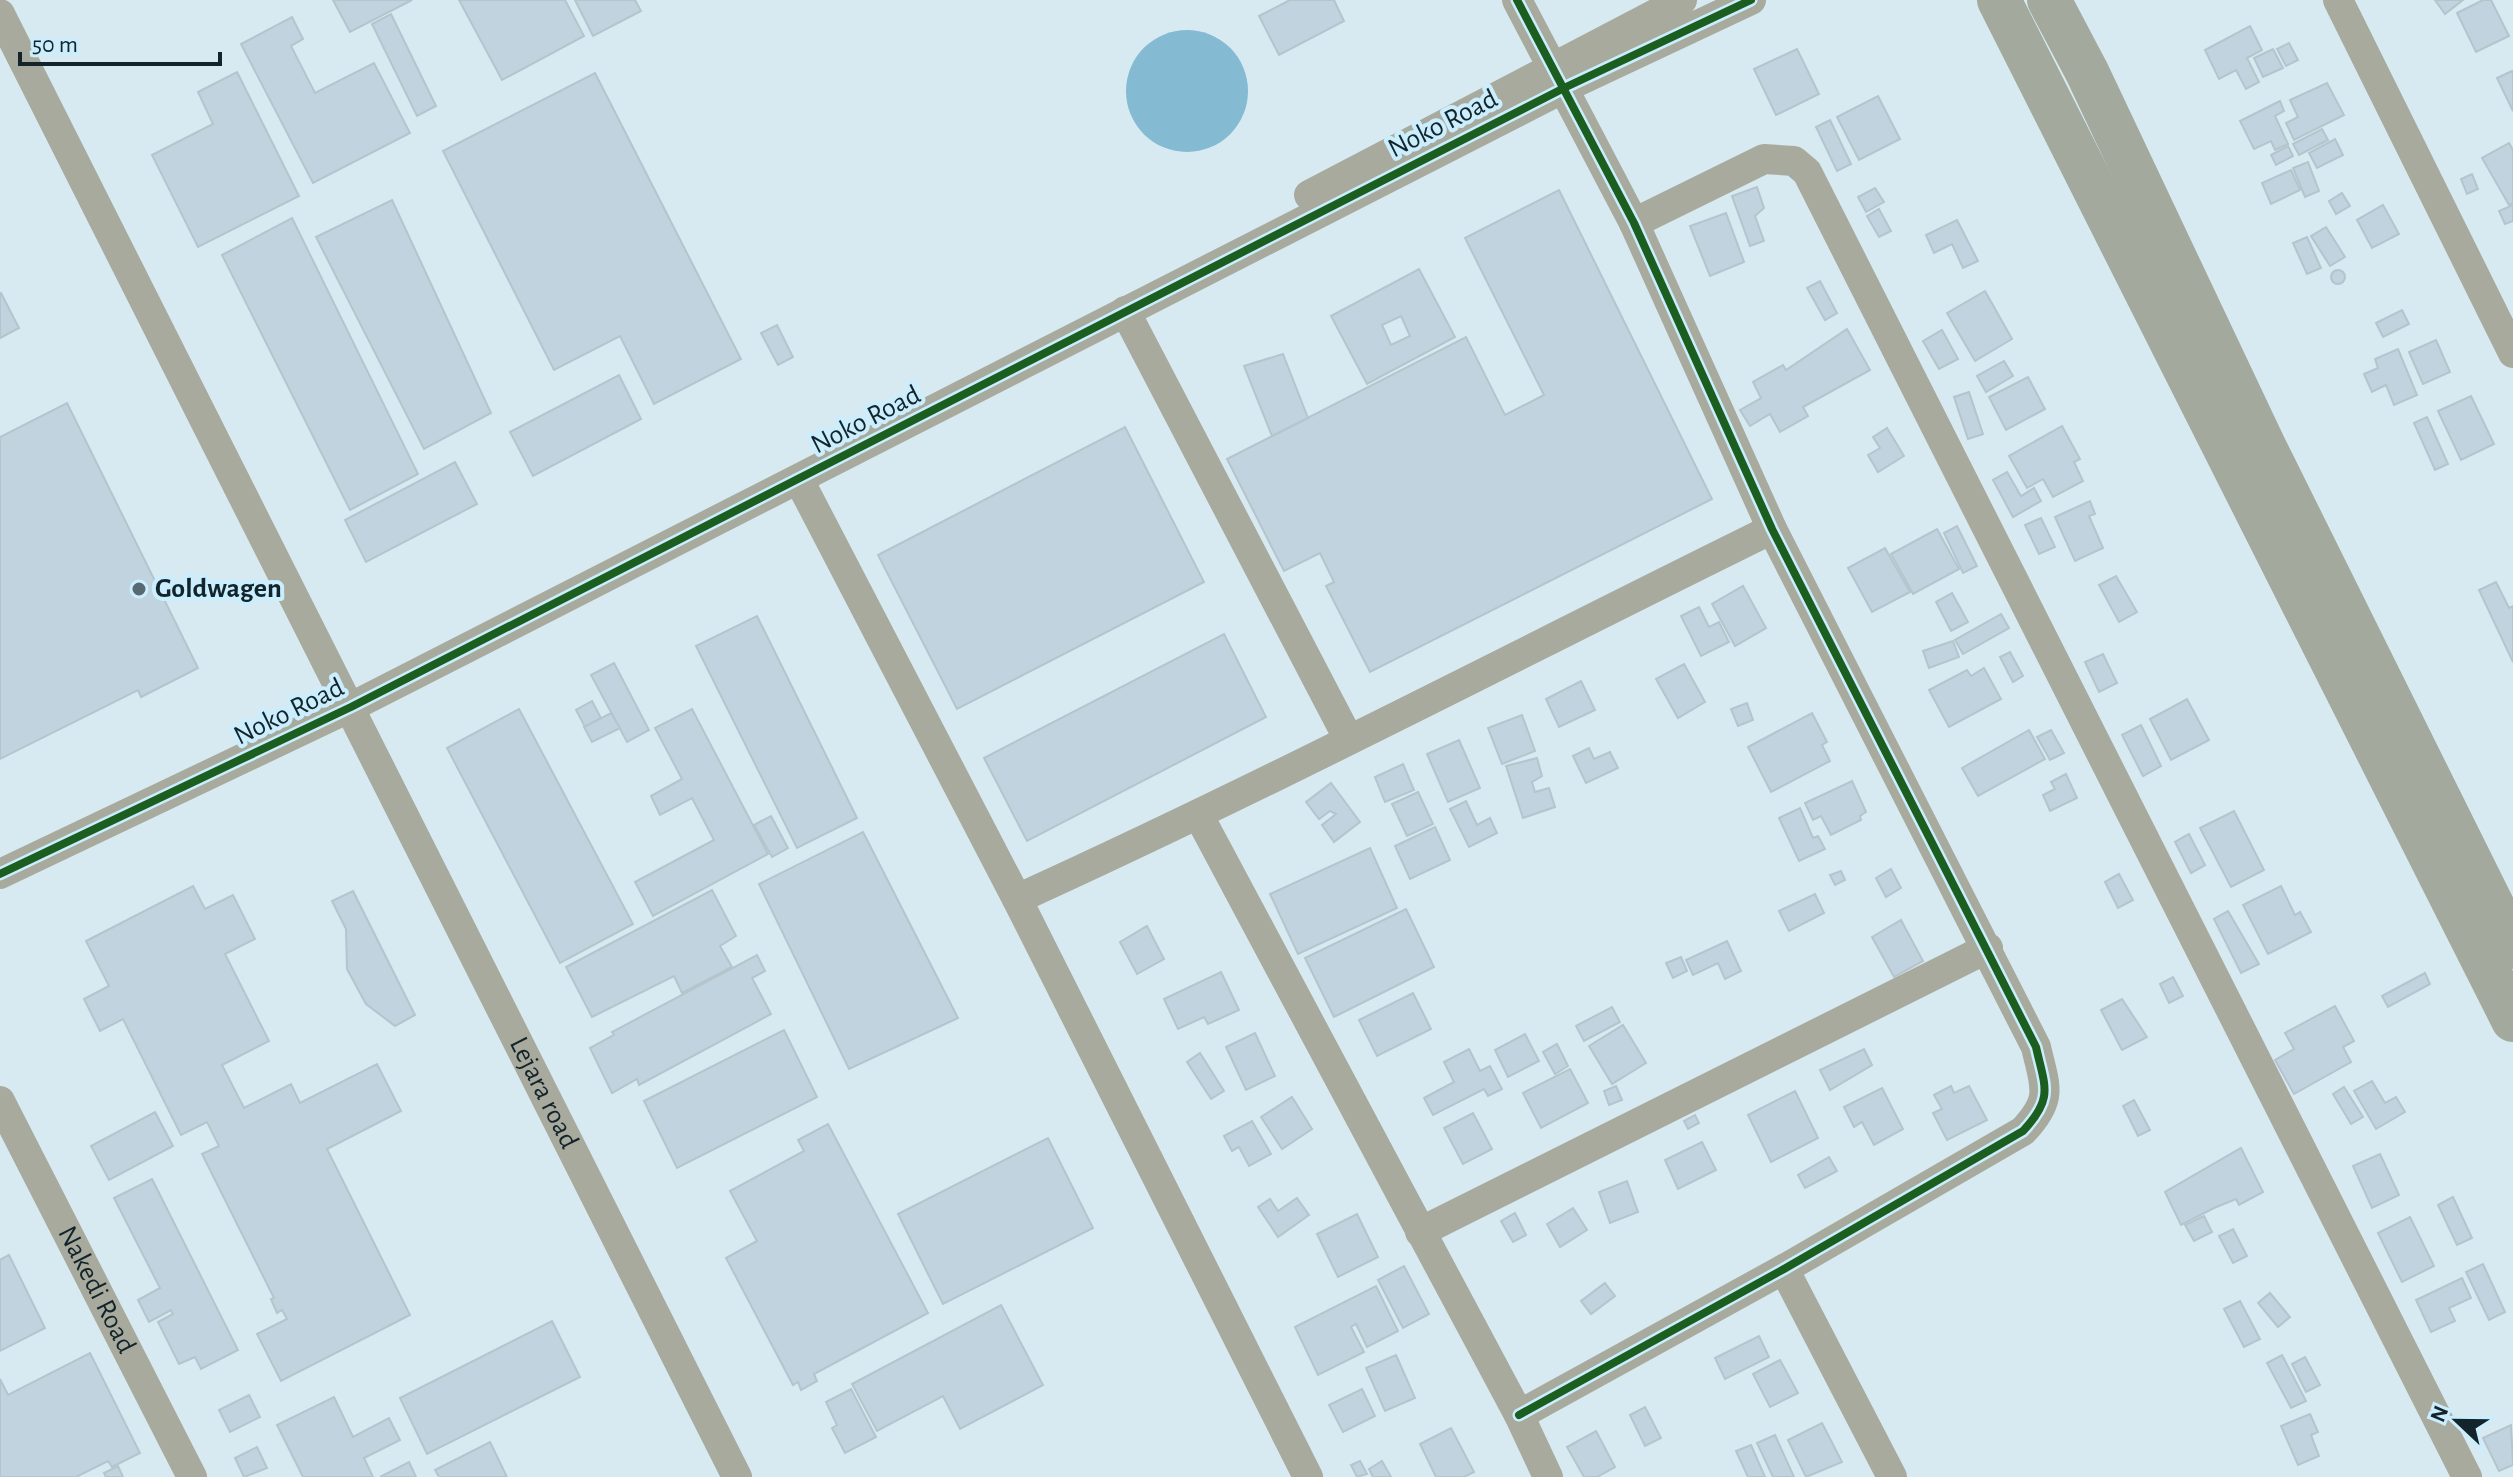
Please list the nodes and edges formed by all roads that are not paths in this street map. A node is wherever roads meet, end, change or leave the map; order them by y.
1 (1517, 0) edge
2 (1682, 0) edge
3 (1751, 0) edge
4 (1999, 0) edge
5 (2049, 0) edge
6 (2338, 0) edge
7 (0, 14) edge
8 (1558, 76) junction
9 (1634, 223) junction
10 (1125, 311) junction
11 (2513, 353) edge
12 (799, 480) junction
13 (1772, 529) junction
14 (346, 698) junction
15 (1348, 738) junction
16 (1199, 816) junction
17 (0, 855) edge
18 (0, 874) edge
19 (1017, 899) junction
20 (2513, 947) edge
21 (1988, 948) junction
22 (2513, 1020) edge
23 (0, 1101) edge
24 (1420, 1232) junction
25 (1784, 1269) junction
26 (1519, 1415) junction
27 (192, 1477) edge
28 (737, 1477) edge
29 (1308, 1477) edge
30 (1548, 1477) edge
31 (1892, 1477) edge
32 (2467, 1477) edge

1 - 8 street
2 - 8 street
3 - 8 street, Noko Road
4 - 22 main road
5 - 20 main road
6 - 11 street
7 - 14 street, Lejara road
8 - 9 street
8 - 10 street, Noko Road
8 - 14 street
9 - 13 street
9 - 32 street
10 - 12 street, Noko Road
10 - 15 street
12 - 14 street, Noko Road
12 - 19 street
13 - 15 street
13 - 21 street
14 - 17 street
14 - 18 street, Noko Road
14 - 28 street, Lejara road
15 - 16 street
16 - 19 street
16 - 24 street
19 - 29 street
21 - 24 street
21 - 25 street
23 - 27 street, Nakedi Road
24 - 26 street
25 - 26 street
25 - 31 street
26 - 30 street

